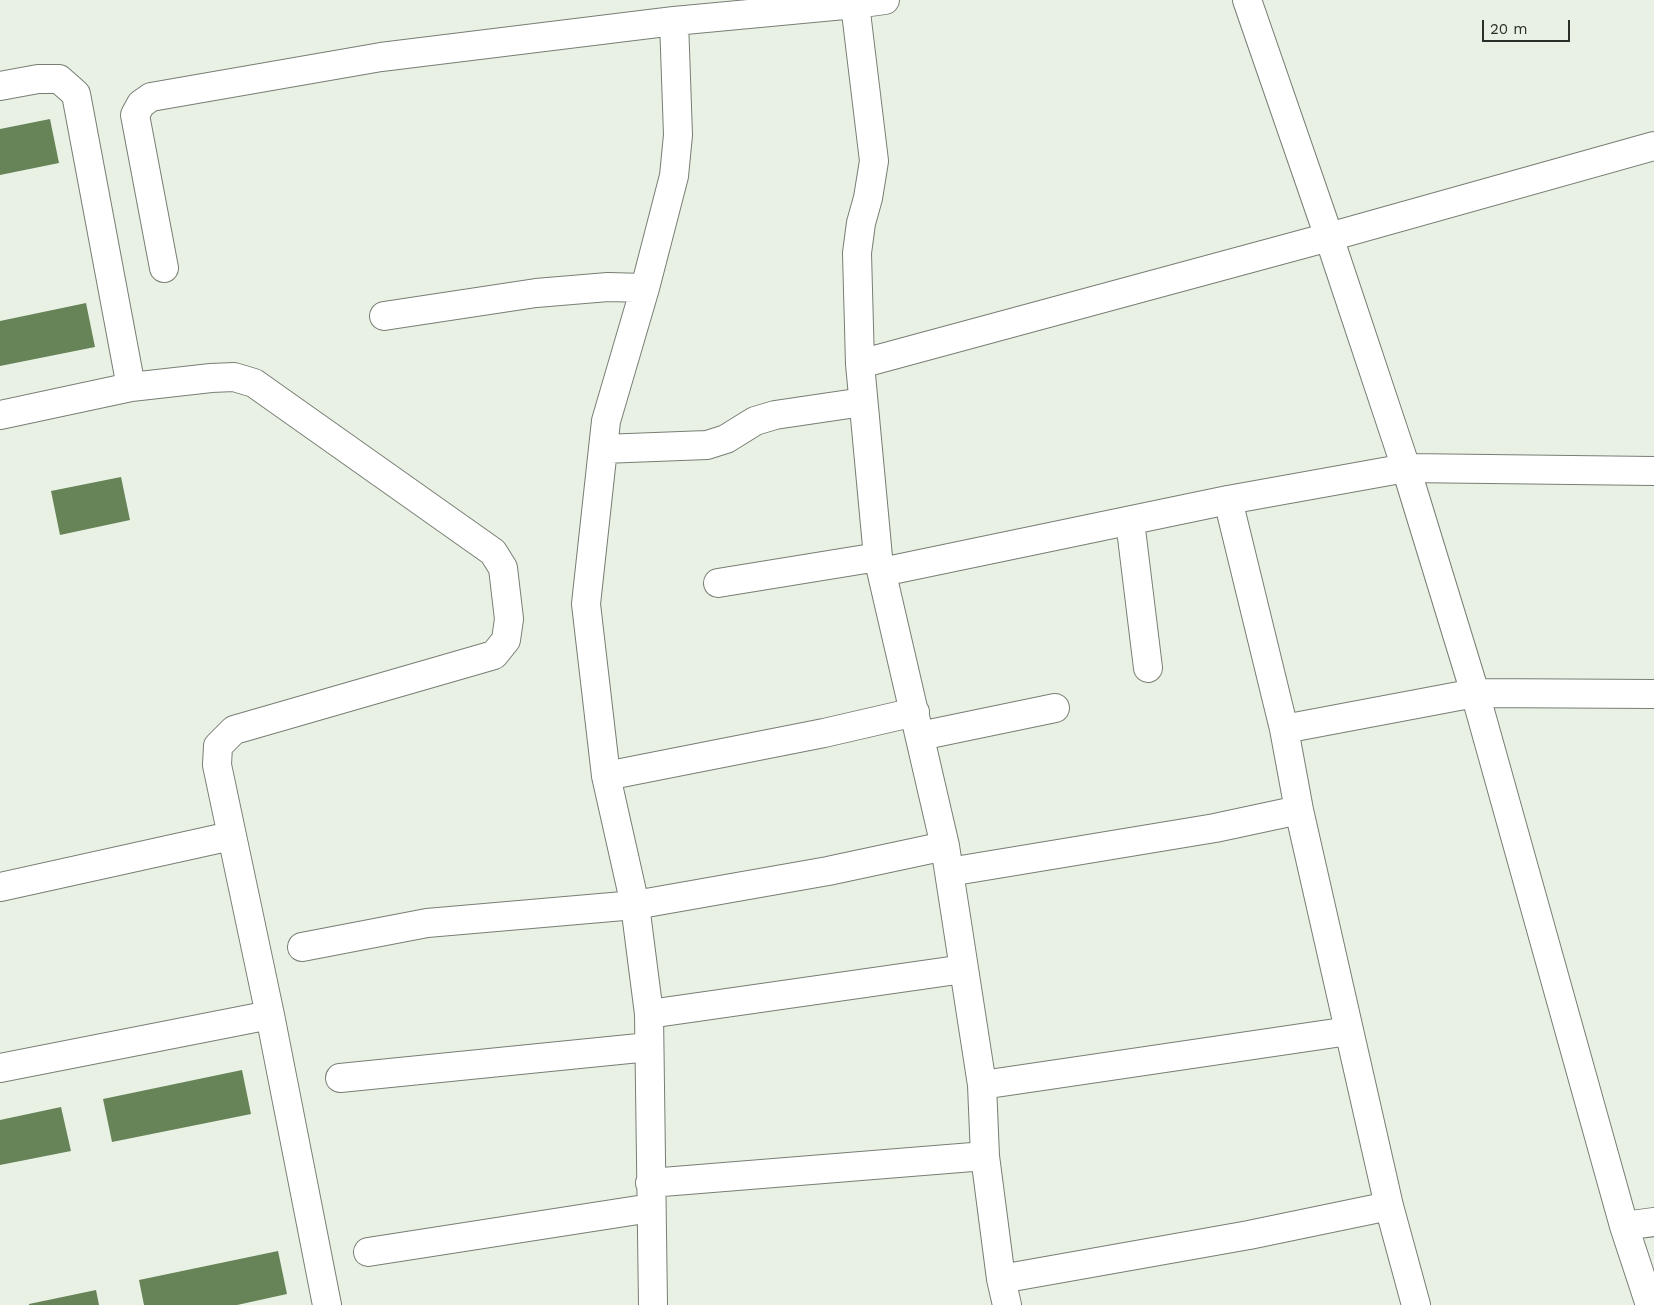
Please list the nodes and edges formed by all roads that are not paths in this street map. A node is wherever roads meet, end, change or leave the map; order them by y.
1 (885, 0) edge
2 (1247, 0) edge
3 (855, 4) junction
4 (674, 21) junction
5 (0, 86) edge
6 (1654, 146) edge
7 (1329, 237) junction
8 (164, 268) dead end
9 (646, 288) junction
10 (384, 316) dead end
11 (860, 364) junction
12 (131, 387) junction
13 (863, 402) junction
14 (0, 415) edge
15 (603, 449) junction
16 (1406, 468) junction
17 (1654, 471) edge
18 (1228, 500) junction
19 (1130, 520) junction
20 (880, 564) junction
21 (718, 583) dead end
22 (1148, 668) dead end
23 (1475, 694) junction
24 (1654, 694) edge
25 (1055, 708) dead end
26 (917, 724) junction
27 (1284, 730) junction
28 (606, 776) junction
29 (1299, 810) junction
30 (231, 836) junction
31 (947, 859) junction
32 (0, 887) edge
33 (635, 905) junction
34 (302, 947) dead end
35 (964, 969) junction
36 (649, 1014) junction
37 (270, 1015) junction
38 (1349, 1031) junction
39 (649, 1046) junction
40 (0, 1068) edge
41 (340, 1078) dead end
42 (982, 1085) junction
43 (984, 1156) junction
44 (651, 1196) junction
45 (1389, 1206) junction
46 (1654, 1222) edge
47 (1624, 1226) junction
48 (368, 1252) dead end
49 (1004, 1292) edge
50 (327, 1305) edge
51 (653, 1305) edge
52 (1416, 1305) edge
53 (1650, 1305) edge

1 - 3 street
2 - 7 street
3 - 4 street
3 - 11 street
4 - 8 street
4 - 9 street
5 - 12 street
6 - 7 street
7 - 11 street
7 - 16 street
9 - 10 street
9 - 15 street
11 - 13 street
12 - 14 street
12 - 30 street
13 - 15 street
13 - 20 street
15 - 28 street
16 - 17 street
16 - 18 street
16 - 23 street
18 - 19 street
18 - 27 street
19 - 20 street
19 - 22 street
20 - 21 street
20 - 26 street
23 - 24 street
23 - 27 street
23 - 47 street
25 - 26 street
26 - 28 street
26 - 31 street
27 - 29 street
28 - 33 street
29 - 31 street
29 - 38 street
30 - 32 street
30 - 37 street
31 - 33 street
31 - 35 street
33 - 34 street
33 - 36 street
35 - 36 street
35 - 42 street
36 - 39 street
37 - 40 street
37 - 50 street
38 - 42 street
38 - 45 street
39 - 41 street
39 - 44 street
42 - 43 street
43 - 44 street
43 - 49 street
44 - 48 street
44 - 51 street
45 - 49 street
45 - 52 street
46 - 47 street
47 - 53 street

